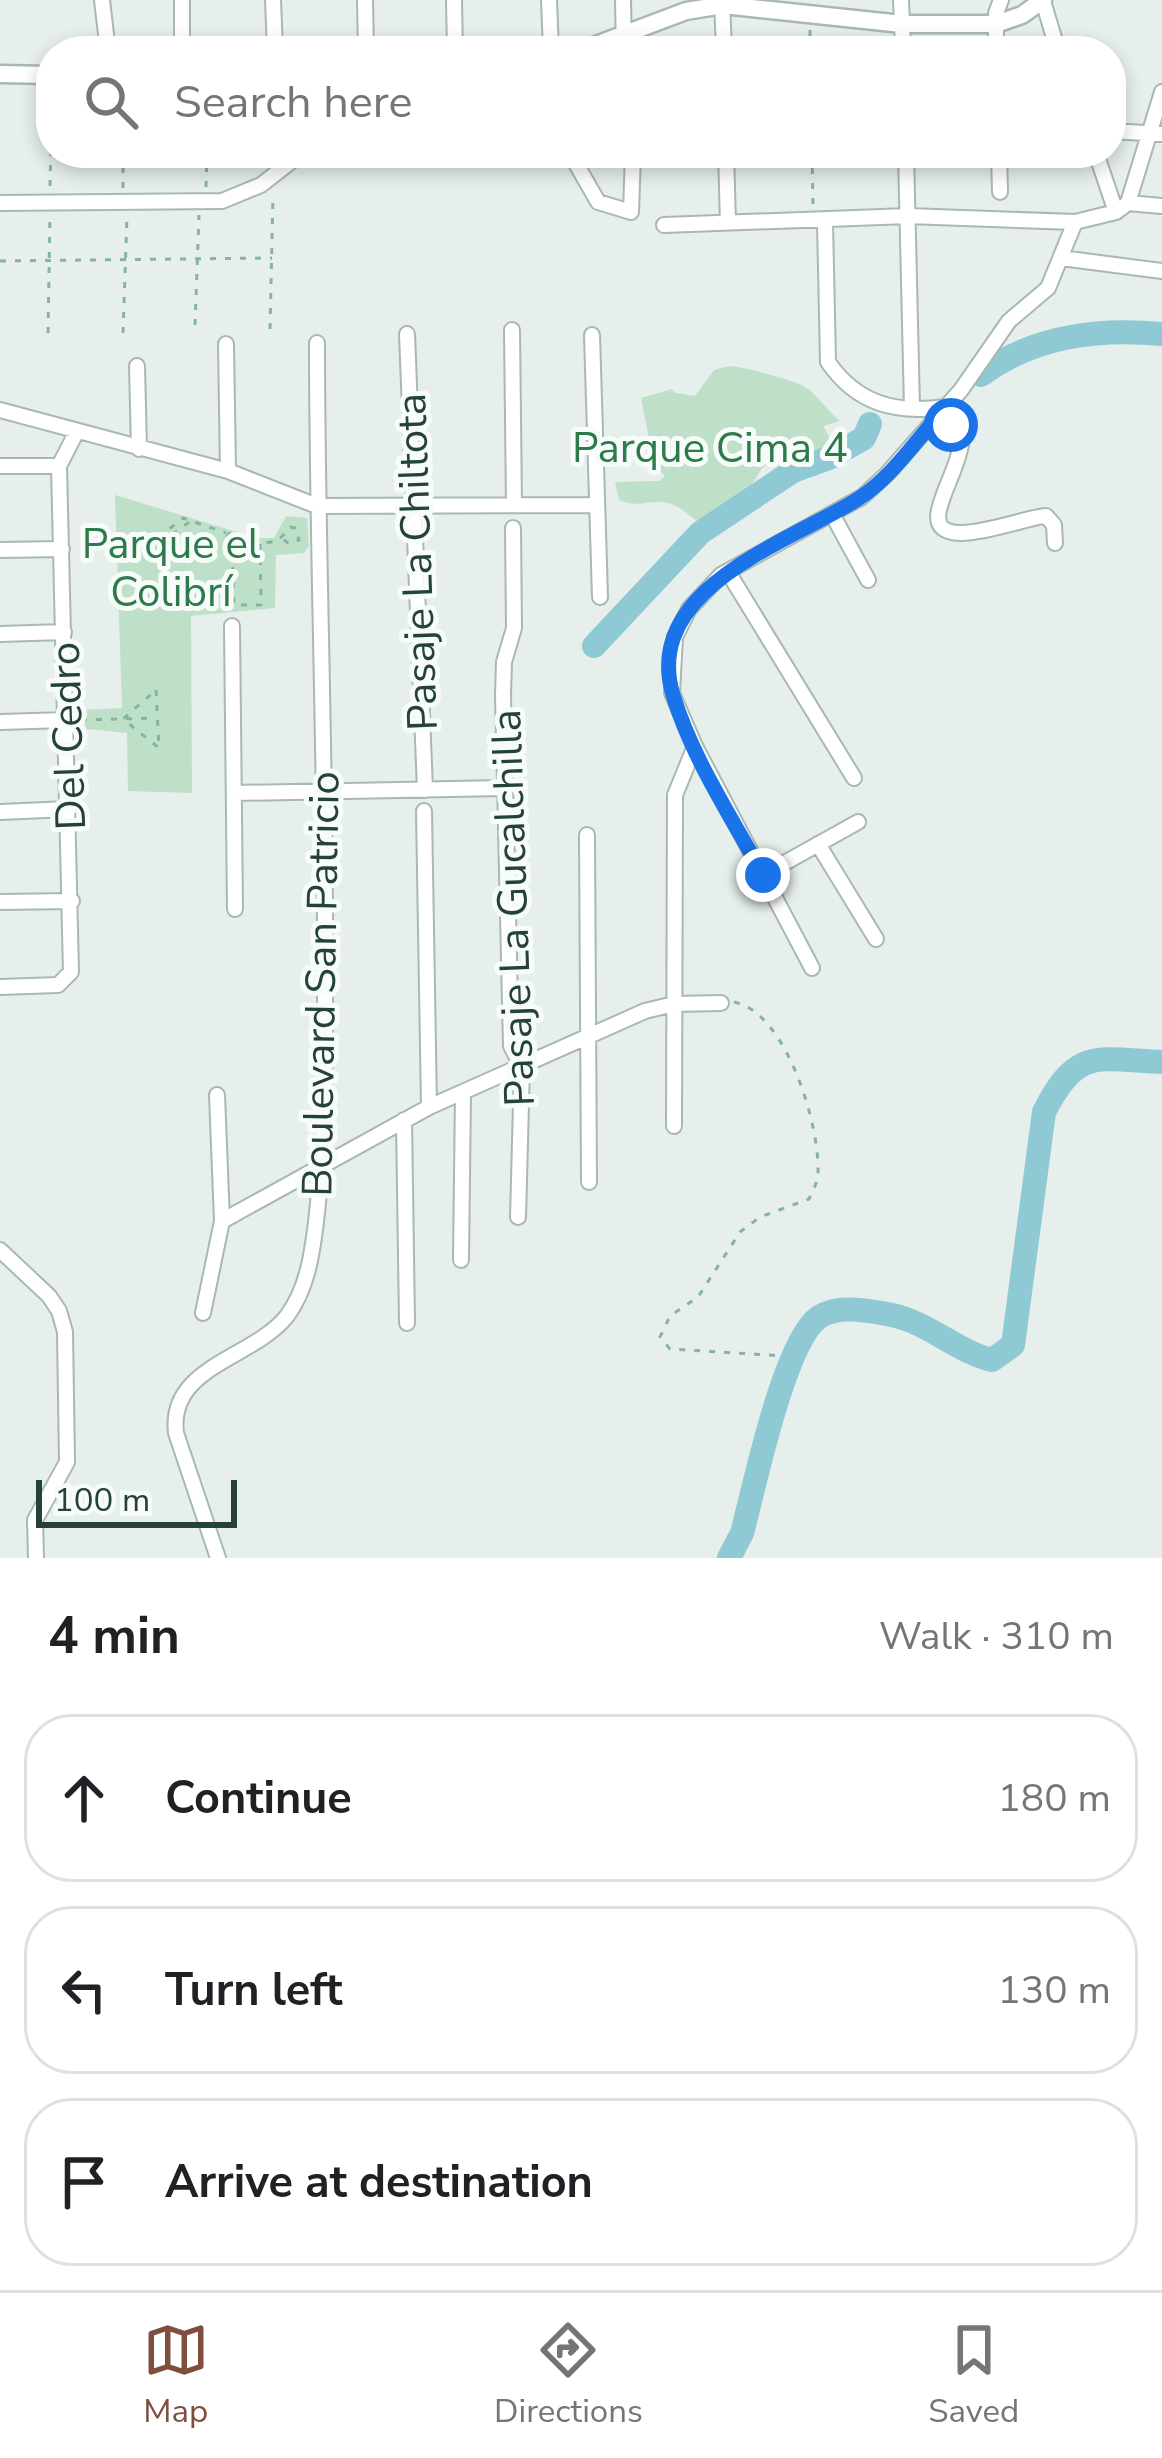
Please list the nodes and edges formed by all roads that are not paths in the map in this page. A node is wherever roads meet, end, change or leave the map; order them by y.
1 (102, 0) edge
2 (182, 0) edge
3 (273, 0) edge
4 (365, 0) edge
5 (454, 0) edge
6 (549, 0) edge
7 (622, 0) edge
8 (902, 0) edge
9 (1000, 0) edge
10 (1043, 0) edge
11 (723, 3) edge
12 (810, 8) edge
13 (902, 24) junction
14 (996, 24) junction
15 (106, 36) edge
16 (182, 36) edge
17 (274, 36) edge
18 (366, 36) edge
19 (455, 36) edge
20 (550, 36) edge
21 (624, 36) edge
22 (639, 36) edge
23 (724, 36) edge
24 (902, 36) edge
25 (996, 36) edge
26 (1054, 36) edge
27 (0, 74) edge
28 (36, 75) edge
29 (1162, 92) edge
30 (1155, 134) edge
31 (283, 168) edge
32 (579, 168) edge
33 (632, 168) edge
34 (726, 168) edge
35 (906, 168) edge
36 (999, 168) edge
37 (1103, 168) edge
38 (1000, 192) dead end
39 (0, 203) edge
40 (1162, 206) edge
41 (1122, 207) junction
42 (908, 216) junction
43 (819, 220) junction
44 (1075, 222) junction
45 (728, 223) junction
46 (664, 225) dead end
47 (1061, 258) junction
48 (1162, 271) edge
49 (512, 330) dead end
50 (407, 334) dead end
51 (592, 335) dead end
52 (317, 343) dead end
53 (226, 344) dead end
54 (137, 366) dead end
55 (912, 408) junction
56 (0, 410) edge
57 (943, 410) junction
58 (76, 433) junction
59 (139, 449) junction
60 (0, 466) edge
61 (59, 466) junction
62 (228, 471) junction
63 (416, 505) junction
64 (514, 505) junction
65 (598, 505) junction
66 (317, 506) junction
67 (832, 514) junction
68 (513, 528) dead end
69 (1055, 544) dead end
70 (62, 549) junction
71 (0, 550) edge
72 (728, 572) junction
73 (868, 580) dead end
74 (600, 596) dead end
75 (232, 626) dead end
76 (64, 632) junction
77 (0, 634) edge
78 (66, 720) junction
79 (0, 722) edge
80 (694, 746) junction
81 (854, 778) dead end
82 (504, 788) junction
83 (425, 790) junction
84 (326, 791) junction
85 (234, 793) junction
86 (69, 809) junction
87 (424, 811) dead end
88 (0, 812) edge
89 (858, 822) dead end
90 (587, 835) dead end
91 (818, 844) junction
92 (763, 875) junction
93 (72, 901) junction
94 (0, 902) edge
95 (235, 909) dead end
96 (876, 939) dead end
97 (812, 968) dead end
98 (0, 987) edge
99 (721, 1003) road end
100 (674, 1004) junction
101 (589, 1037) junction
102 (522, 1067) junction
103 (463, 1091) junction
104 (217, 1095) dead end
105 (429, 1107) junction
106 (404, 1120) junction
107 (674, 1126) dead end
108 (322, 1166) junction
109 (590, 1182) dead end
110 (518, 1217) dead end
111 (222, 1221) junction
112 (0, 1250) edge
113 (461, 1260) dead end
114 (203, 1313) dead end
115 (407, 1323) dead end
116 (36, 1558) edge
117 (218, 1558) edge

1 - 15 street
2 - 16 street
3 - 17 street
4 - 18 street
5 - 19 street
6 - 20 street
7 - 21 street
8 - 13 street
9 - 14 street
10 - 14 street
10 - 26 street
11 - 12 street
11 - 22 street
11 - 23 street
12 - 13 street
13 - 14 street
13 - 24 street
14 - 25 street
27 - 28 street
29 - 30 street
30 - 41 street
31 - 39 street
32 - 33 street
34 - 45 street
35 - 42 street
36 - 38 street
37 - 41 street
40 - 41 street
41 - 44 street
42 - 43 street
42 - 44 street
42 - 55 street
43 - 45 street
43 - 55 street
44 - 47 street
45 - 46 street
47 - 48 street
47 - 57 street
49 - 64 street
50 - 63 street, Pasaje La Chiltota
51 - 65 street
52 - 66 street, Boulevard San Patricio
53 - 62 street
54 - 59 street
55 - 57 street
56 - 58 street
57 - 67 street
57 - 69 street
58 - 59 street
58 - 61 street, Del Cedro
59 - 62 street
60 - 61 street
61 - 70 street, Del Cedro
62 - 66 street
63 - 64 street
63 - 66 street
63 - 83 street, Pasaje La Chiltota
64 - 65 street
65 - 74 street
66 - 84 street, Boulevard San Patricio
67 - 72 street
67 - 73 street
68 - 82 street, Pasaje La Gucalchilla
70 - 71 street
70 - 76 street, Del Cedro
72 - 80 street
72 - 81 street
75 - 85 street
76 - 77 street
76 - 78 street, Del Cedro
78 - 79 street
78 - 86 street, Del Cedro
80 - 92 street
80 - 100 street
82 - 83 street
82 - 102 street, Pasaje La Gucalchilla
83 - 84 street
84 - 85 street
84 - 108 street, Boulevard San Patricio
85 - 95 street
86 - 88 street
86 - 93 street, Del Cedro
87 - 105 street
89 - 91 street
90 - 101 street
91 - 92 street
91 - 96 street
92 - 97 street
93 - 94 street
93 - 98 street, Del Cedro
99 - 100 street
100 - 101 street
100 - 107 street
101 - 102 street
101 - 109 street
102 - 103 street
102 - 110 street, Pasaje La Gucalchilla
103 - 105 street
103 - 113 street
104 - 111 street
105 - 106 street
106 - 108 street
106 - 115 street
108 - 111 street
108 - 117 street, Boulevard San Patricio
111 - 114 street
112 - 116 street

